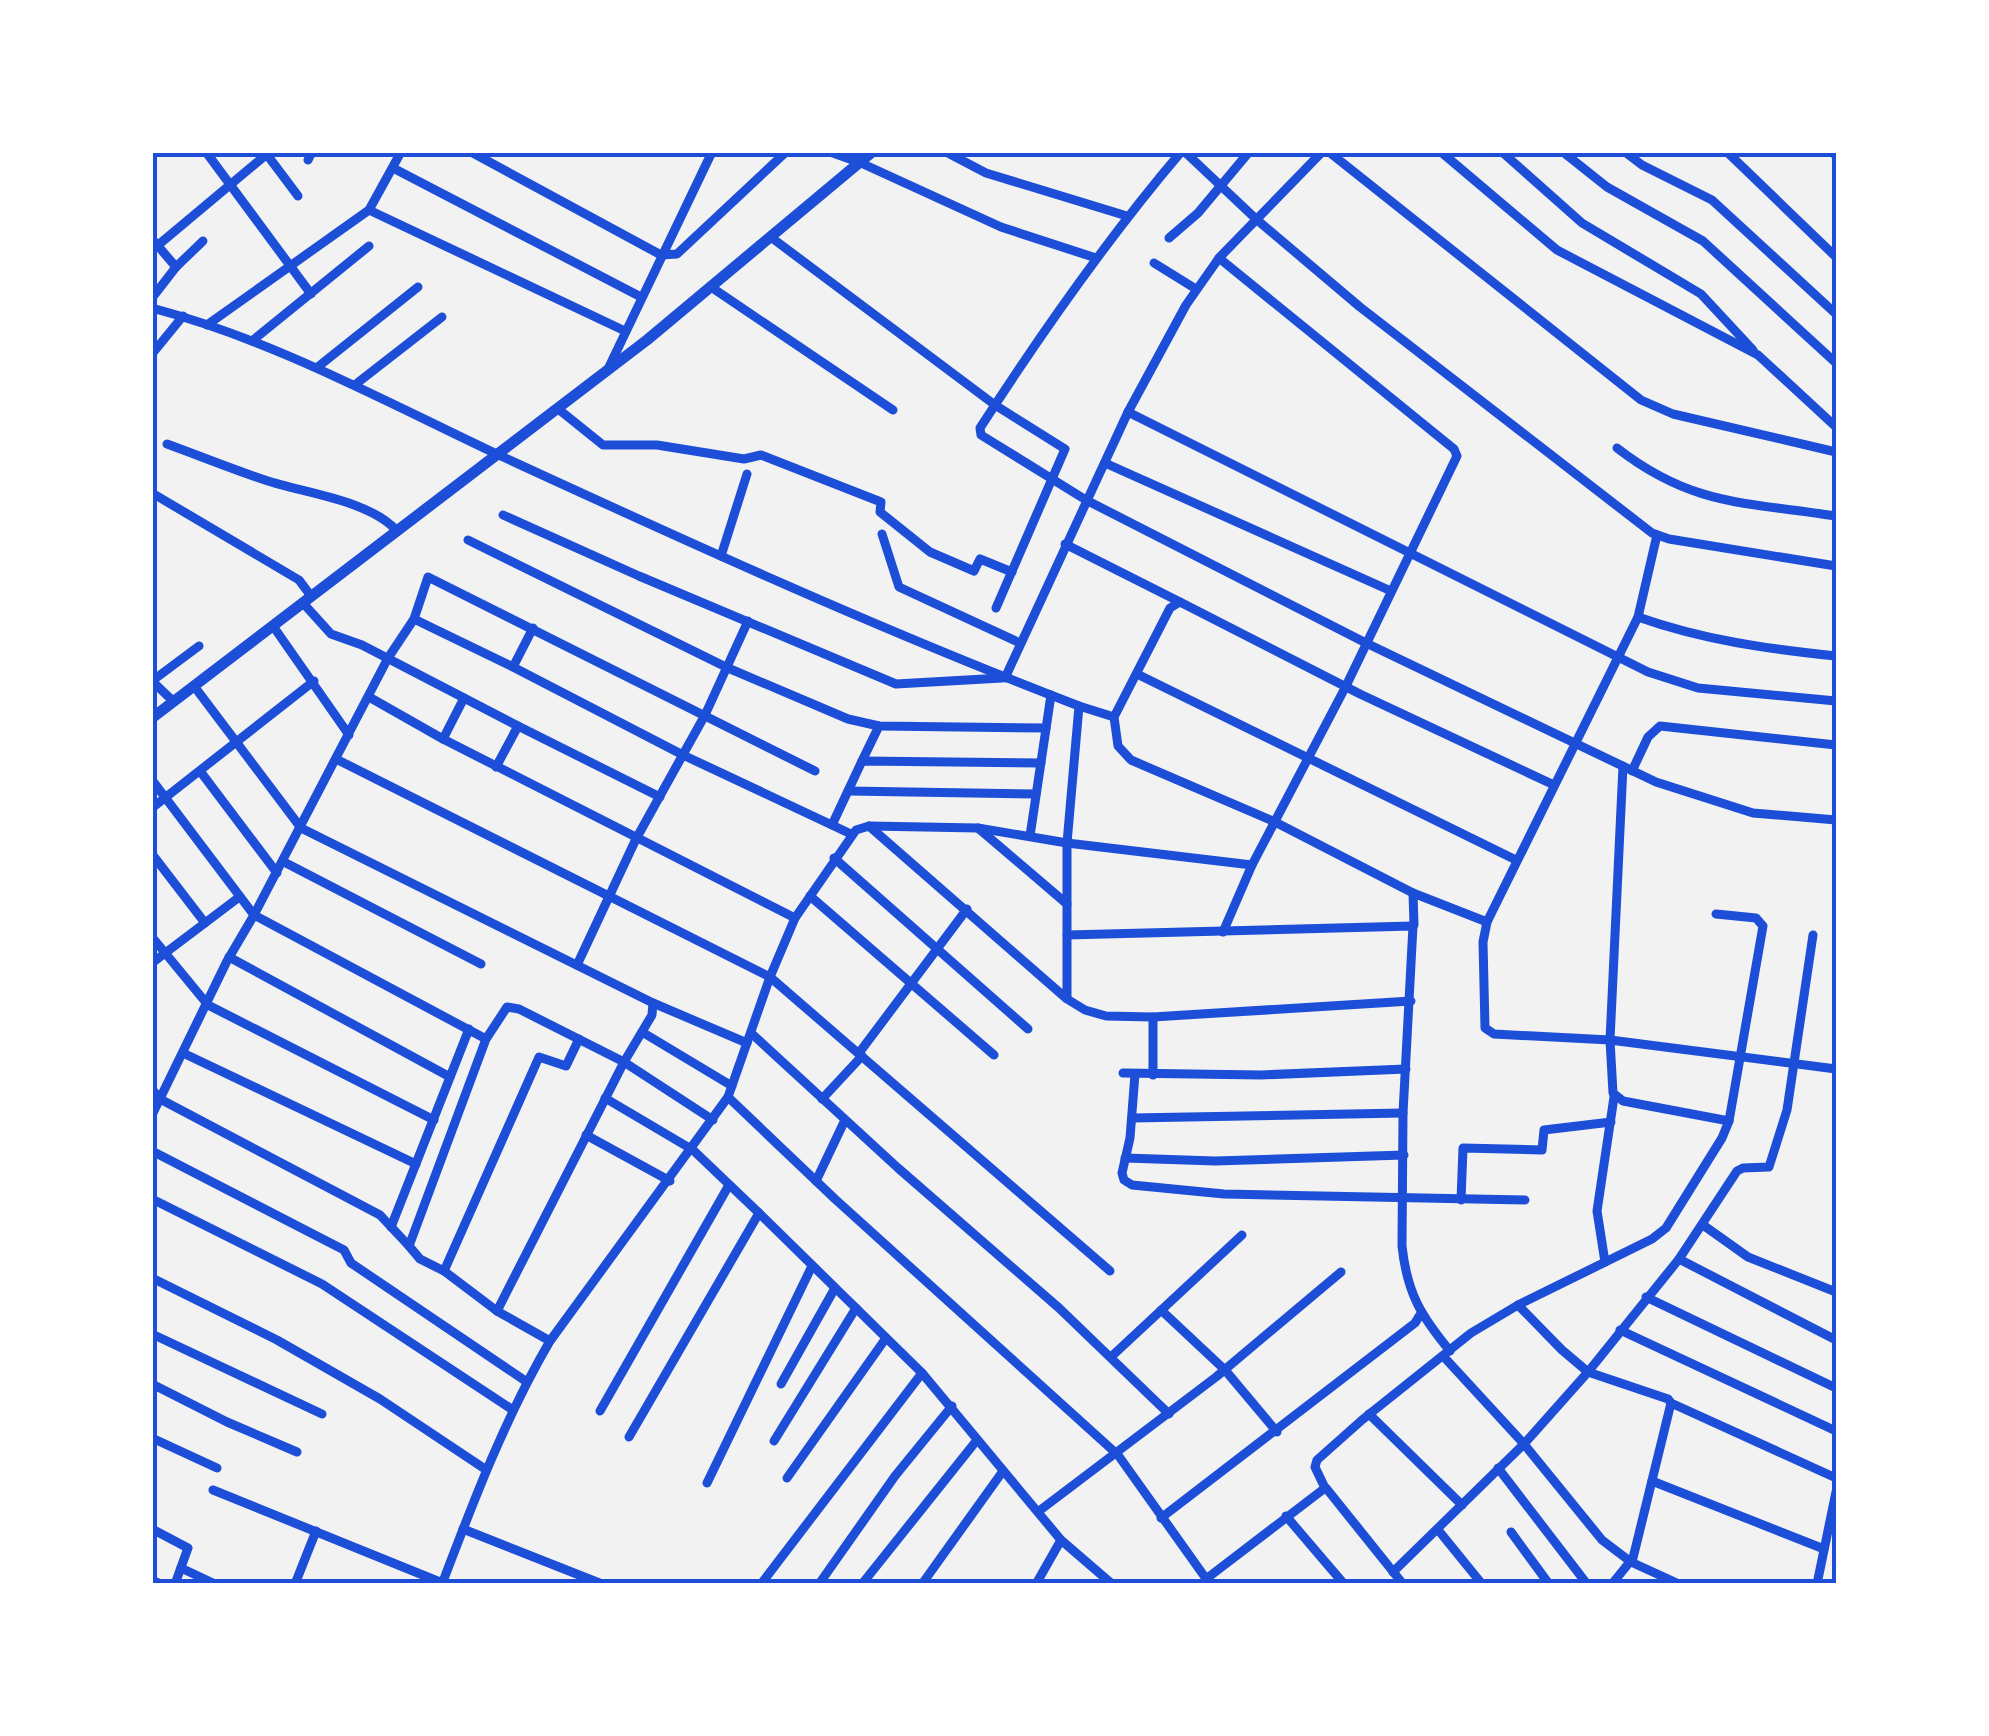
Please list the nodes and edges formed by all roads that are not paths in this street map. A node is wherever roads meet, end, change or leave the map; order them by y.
1 (206, 152) edge
2 (401, 152) edge
3 (471, 152) edge
4 (712, 152) edge
5 (786, 152) edge
6 (830, 152) edge
7 (872, 152) edge
8 (946, 152) edge
9 (1183, 152) edge
10 (1249, 152) edge
11 (1326, 152) edge
12 (1442, 152) edge
13 (1502, 152) edge
14 (1563, 152) edge
15 (1625, 152) edge
16 (1726, 152) edge
17 (266, 154) edge
18 (861, 163) junction
19 (393, 168) junction
20 (231, 185) junction
21 (1220, 186) junction
22 (298, 196) dead end
23 (369, 210) junction
24 (1126, 216) junction
25 (1256, 219) junction
26 (772, 238) junction
27 (1170, 238) dead end
28 (203, 241) dead end
29 (155, 242) edge
30 (369, 246) dead end
31 (660, 255) junction
32 (1836, 257) edge
33 (1096, 258) junction
34 (1219, 258) junction
35 (1154, 264) dead end
36 (289, 266) junction
37 (176, 267) junction
38 (711, 287) junction
39 (418, 288) dead end
40 (1196, 290) junction
41 (311, 294) junction
42 (641, 296) junction
43 (152, 298) edge
44 (152, 308) edge
45 (1836, 314) edge
46 (184, 316) junction
47 (442, 317) dead end
48 (208, 325) junction
49 (625, 331) junction
50 (252, 341) junction
51 (152, 354) edge
52 (1758, 356) junction
53 (1836, 362) edge
54 (319, 366) junction
55 (608, 370) junction
56 (356, 384) junction
57 (995, 406) junction
58 (557, 408) junction
59 (892, 410) dead end
60 (1128, 412) junction
61 (1836, 427) edge
62 (167, 444) dead end
63 (1617, 448) dead end
64 (1836, 452) edge
65 (498, 454) junction
66 (1105, 463) junction
67 (747, 474) dead end
68 (1052, 482) junction
69 (152, 493) edge
70 (1086, 500) junction
71 (503, 515) dead end
72 (1836, 516) edge
73 (397, 531) junction
74 (882, 534) dead end
75 (1657, 535) junction
76 (468, 540) dead end
77 (1065, 544) junction
78 (1410, 554) junction
79 (720, 556) junction
80 (1836, 566) edge
81 (1012, 572) junction
82 (1391, 591) junction
83 (307, 600) junction
84 (1180, 602) junction
85 (996, 608) dead end
86 (1638, 617) junction
87 (414, 619) junction
88 (748, 621) junction
89 (273, 626) junction
90 (533, 628) junction
91 (1020, 644) junction
92 (1366, 644) junction
93 (198, 646) dead end
94 (1836, 656) edge
95 (388, 658) junction
96 (1618, 659) junction
97 (513, 667) junction
98 (728, 668) junction
99 (1138, 674) junction
100 (1005, 678) junction
101 (153, 681) edge
102 (314, 681) junction
103 (194, 686) junction
104 (1346, 686) junction
105 (1051, 695) junction
106 (369, 697) junction
107 (464, 698) junction
108 (1836, 700) edge
109 (174, 702) junction
110 (1079, 706) junction
111 (706, 716) junction
112 (1114, 717) junction
113 (152, 718) edge
114 (518, 726) junction
115 (879, 726) junction
116 (1046, 728) junction
117 (349, 735) junction
118 (442, 738) junction
119 (236, 742) junction
120 (1576, 743) junction
121 (1836, 745) edge
122 (684, 755) junction
123 (336, 759) junction
124 (1307, 759) junction
125 (862, 762) junction
126 (1040, 763) junction
127 (496, 766) junction
128 (1628, 768) junction
129 (815, 770) dead end
130 (200, 771) junction
131 (152, 780) edge
132 (1554, 785) junction
133 (848, 792) junction
134 (1036, 794) junction
135 (660, 796) junction
136 (165, 798) junction
137 (152, 808) edge
138 (1836, 820) edge
139 (1274, 822) junction
140 (832, 825) junction
141 (869, 826) junction
142 (301, 828) junction
143 (978, 828) junction
144 (854, 832) junction
145 (1030, 836) junction
146 (636, 839) junction
147 (1067, 843) junction
148 (152, 854) edge
149 (834, 858) junction
150 (1516, 860) junction
151 (284, 862) junction
152 (1252, 866) junction
153 (278, 873) junction
154 (1413, 893) junction
155 (608, 895) junction
156 (810, 896) junction
157 (238, 898) junction
158 (1067, 904) junction
159 (967, 910) junction
160 (1716, 914) dead end
161 (254, 916) junction
162 (796, 918) junction
163 (1487, 922) junction
164 (205, 923) junction
165 (1414, 928) junction
166 (1223, 932) junction
167 (1067, 935) junction
168 (1812, 935) dead end
169 (152, 937) edge
170 (938, 950) junction
171 (165, 955) junction
172 (229, 957) junction
173 (152, 963) edge
174 (481, 964) dead end
175 (577, 964) junction
176 (770, 977) junction
177 (914, 982) junction
178 (1067, 999) junction
179 (1411, 1001) junction
180 (653, 1004) junction
181 (208, 1005) junction
182 (1153, 1017) junction
183 (469, 1029) junction
184 (1028, 1029) dead end
185 (642, 1032) junction
186 (486, 1038) junction
187 (749, 1038) junction
188 (578, 1039) junction
189 (1610, 1040) junction
190 (184, 1053) junction
191 (860, 1054) junction
192 (994, 1055) dead end
193 (1742, 1055) junction
194 (624, 1062) junction
195 (1794, 1062) junction
196 (1406, 1069) junction
197 (1836, 1069) edge
198 (1153, 1075) junction
199 (450, 1077) junction
200 (152, 1088) edge
201 (730, 1092) junction
202 (1614, 1096) junction
203 (605, 1098) junction
204 (822, 1098) junction
205 (160, 1099) junction
206 (1403, 1114) junction
207 (152, 1115) edge
208 (1132, 1118) junction
209 (434, 1120) junction
210 (714, 1120) junction
211 (846, 1120) junction
212 (1729, 1121) junction
213 (1610, 1122) junction
214 (586, 1135) junction
215 (693, 1150) junction
216 (152, 1152) edge
217 (1404, 1154) junction
218 (1126, 1158) junction
219 (416, 1164) junction
220 (816, 1181) junction
221 (670, 1182) junction
222 (730, 1185) junction
223 (152, 1198) edge
224 (1400, 1200) junction
225 (1460, 1200) junction
226 (1524, 1200) dead end
227 (759, 1213) junction
228 (390, 1226) junction
229 (1703, 1226) junction
230 (1242, 1235) dead end
231 (409, 1246) junction
232 (1679, 1259) junction
233 (1605, 1262) junction
234 (812, 1266) junction
235 (444, 1271) junction
236 (1110, 1271) dead end
237 (1342, 1272) dead end
238 (152, 1278) edge
239 (836, 1288) junction
240 (1836, 1292) edge
241 (1646, 1297) junction
242 (1518, 1305) junction
243 (856, 1308) junction
244 (1161, 1310) junction
245 (497, 1311) junction
246 (1420, 1315) junction
247 (1620, 1330) junction
248 (152, 1334) edge
249 (886, 1338) junction
250 (1836, 1340) edge
251 (550, 1341) junction
252 (1447, 1354) junction
253 (1112, 1356) junction
254 (1225, 1370) junction
255 (922, 1372) junction
256 (1588, 1372) junction
257 (527, 1382) junction
258 (152, 1384) edge
259 (780, 1384) dead end
260 (1836, 1388) edge
261 (1671, 1404) junction
262 (952, 1406) junction
263 (514, 1410) junction
264 (600, 1411) dead end
265 (322, 1414) dead end
266 (1169, 1414) junction
267 (1369, 1414) junction
268 (1836, 1431) edge
269 (1277, 1432) junction
270 (628, 1437) dead end
271 (152, 1438) edge
272 (977, 1440) junction
273 (774, 1441) dead end
274 (1524, 1444) junction
275 (297, 1452) dead end
276 (1118, 1454) junction
277 (217, 1468) dead end
278 (1498, 1468) junction
279 (485, 1469) junction
280 (1003, 1471) junction
281 (787, 1478) dead end
282 (1836, 1478) edge
283 (1652, 1481) junction
284 (707, 1483) dead end
285 (1326, 1488) junction
286 (213, 1490) dead end
287 (1836, 1492) edge
288 (1462, 1505) junction
289 (1039, 1512) junction
290 (1286, 1516) junction
291 (1161, 1518) junction
292 (152, 1529) edge
293 (463, 1529) junction
294 (316, 1531) junction
295 (1439, 1531) junction
296 (1511, 1532) dead end
297 (1061, 1540) junction
298 (1824, 1550) junction
299 (1631, 1562) junction
300 (181, 1568) junction
301 (1393, 1572) junction
302 (152, 1580) edge
303 (1208, 1581) edge
304 (1039, 1582) edge
305 (443, 1583) edge
306 (160, 1584) edge
307 (175, 1584) edge
308 (216, 1584) edge
309 (295, 1584) edge
310 (602, 1584) edge
311 (762, 1584) edge
312 (819, 1584) edge
313 (862, 1584) edge
314 (922, 1584) edge
315 (1112, 1584) edge
316 (1344, 1584) edge
317 (1403, 1584) edge
318 (1482, 1584) edge
319 (1549, 1584) edge
320 (1587, 1584) edge
321 (1612, 1584) edge
322 (1679, 1584) edge
323 (1816, 1584) edge

1 - 20 street
2 - 19 street
3 - 31 street
4 - 31 street
5 - 31 street
6 - 18 street
7 - 18 street
8 - 24 street
9 - 21 street
9 - 24 street
10 - 21 street
11 - 25 street
11 - 64 street
12 - 52 street
13 - 52 street
14 - 53 street
15 - 45 street
16 - 32 street
17 - 20 street
17 - 22 street
18 - 26 street
18 - 33 street
19 - 23 street
19 - 42 street
20 - 29 street
20 - 36 street
21 - 25 street
21 - 27 street
23 - 36 street
23 - 49 street
24 - 33 street
25 - 34 street
25 - 75 street
26 - 38 street
26 - 57 street
28 - 37 street
29 - 37 street
30 - 41 street
31 - 42 street
33 - 57 street
34 - 40 street
34 - 78 street
35 - 40 street
36 - 41 street
36 - 48 street
37 - 43 street
38 - 55 street
38 - 59 street
39 - 54 street
40 - 60 street
41 - 50 street
42 - 49 street
44 - 46 street
46 - 48 street
46 - 51 street
47 - 56 street
48 - 50 street
49 - 55 street
50 - 54 street
52 - 61 street
54 - 56 street
55 - 58 street
56 - 65 street
57 - 68 street
57 - 68 street
58 - 65 street
58 - 81 street
60 - 66 street
60 - 78 street
62 - 73 street
63 - 72 street
65 - 73 street
65 - 79 street
66 - 70 street
66 - 82 street
67 - 79 street
68 - 70 street
68 - 81 street
69 - 83 street
70 - 77 street
70 - 92 street
71 - 88 street
73 - 83 street
74 - 91 street
75 - 80 street
75 - 86 street
76 - 98 street
77 - 84 street
77 - 91 street
78 - 82 street
78 - 96 street
79 - 100 street
81 - 85 street
82 - 92 street
83 - 89 street
83 - 95 street
84 - 99 street
84 - 104 street
86 - 94 street
86 - 96 street
87 - 90 street
87 - 95 street
87 - 97 street
88 - 98 street
88 - 100 street
89 - 102 street
89 - 103 street
90 - 97 street
90 - 111 street
91 - 100 street
92 - 104 street
92 - 120 street
93 - 101 street
95 - 106 street
95 - 107 street
96 - 108 street
96 - 120 street
97 - 122 street
98 - 111 street
98 - 115 street
99 - 112 street
99 - 124 street
100 - 105 street
101 - 109 street
102 - 117 street
102 - 119 street
103 - 109 street
103 - 119 street
104 - 124 street
104 - 132 street
105 - 110 street
105 - 116 street
106 - 117 street
106 - 118 street
107 - 114 street
107 - 118 street
109 - 113 street
110 - 112 street
110 - 147 street
111 - 122 street
111 - 129 street
112 - 139 street
114 - 127 street
114 - 135 street
115 - 116 street
115 - 125 street
116 - 126 street
117 - 123 street
118 - 127 street
119 - 130 street
119 - 142 street
120 - 128 street
120 - 132 street
121 - 128 street
122 - 135 street
122 - 140 street
123 - 142 street
123 - 155 street
124 - 139 street
124 - 150 street
125 - 126 street
125 - 133 street
126 - 134 street
127 - 146 street
128 - 138 street
128 - 189 street
130 - 136 street
130 - 153 street
131 - 136 street
132 - 150 street
133 - 134 street
133 - 140 street
134 - 145 street
135 - 146 street
136 - 137 street
136 - 157 street
139 - 152 street
139 - 154 street
140 - 144 street
141 - 143 street
141 - 144 street
141 - 159 street
142 - 151 street
142 - 175 street
143 - 145 street
143 - 158 street
144 - 149 street
145 - 147 street
146 - 155 street
146 - 162 street
147 - 152 street
147 - 158 street
148 - 164 street
149 - 156 street
149 - 170 street
150 - 163 street
151 - 153 street
151 - 174 street
152 - 166 street
153 - 161 street
154 - 163 street
154 - 165 street
155 - 175 street
155 - 176 street
156 - 162 street
156 - 177 street
157 - 161 street
157 - 164 street
158 - 167 street
159 - 170 street
159 - 178 street
160 - 193 street
161 - 172 street
161 - 183 street
162 - 176 street
163 - 189 street
164 - 171 street
165 - 166 street
165 - 179 street
166 - 167 street
167 - 178 street
168 - 195 street
169 - 171 street
170 - 177 street
170 - 184 street
171 - 173 street
171 - 181 street
172 - 181 street
172 - 199 street
175 - 180 street
176 - 187 street
176 - 191 street
177 - 191 street
177 - 192 street
178 - 182 street
179 - 182 street
179 - 196 street
180 - 185 street
180 - 187 street
181 - 190 street
181 - 209 street
182 - 198 street
183 - 186 street
183 - 199 street
185 - 194 street
185 - 201 street
186 - 188 street
186 - 231 street
187 - 201 street
187 - 204 street
188 - 194 street
188 - 235 street
189 - 193 street
189 - 202 street
190 - 205 street
190 - 219 street
191 - 204 street
191 - 236 street
193 - 195 street
193 - 212 street
194 - 203 street
194 - 210 street
195 - 197 street
195 - 229 street
196 - 198 street
196 - 206 street
198 - 208 street
199 - 209 street
200 - 205 street
201 - 210 street
201 - 220 street
202 - 212 street
202 - 213 street
203 - 214 street
203 - 215 street
204 - 211 street
205 - 207 street
205 - 228 street
206 - 208 street
206 - 217 street
208 - 218 street
209 - 219 street
210 - 215 street
211 - 220 street
211 - 253 street
212 - 233 street
213 - 225 street
213 - 233 street
214 - 221 street
214 - 245 street
215 - 221 street
215 - 222 street
216 - 257 street
217 - 218 street
217 - 224 street
218 - 224 street
219 - 228 street
220 - 276 street
221 - 251 street
222 - 227 street
222 - 264 street
223 - 263 street
224 - 225 street
224 - 246 street
225 - 226 street
227 - 234 street
227 - 270 street
228 - 231 street
229 - 232 street
229 - 240 street
230 - 244 street
231 - 235 street
232 - 241 street
232 - 250 street
233 - 242 street
234 - 239 street
234 - 284 street
235 - 245 street
237 - 254 street
238 - 279 street
239 - 243 street
239 - 259 street
241 - 247 street
241 - 260 street
242 - 252 street
242 - 256 street
243 - 249 street
243 - 273 street
244 - 253 street
244 - 254 street
245 - 251 street
246 - 252 street
246 - 269 street
247 - 256 street
247 - 268 street
248 - 265 street
249 - 255 street
249 - 281 street
251 - 257 street
252 - 267 street
252 - 274 street
253 - 266 street
254 - 266 street
254 - 269 street
255 - 262 street
255 - 311 street
256 - 261 street
256 - 274 street
257 - 263 street
258 - 275 street
261 - 282 street
261 - 283 street
262 - 272 street
262 - 312 street
263 - 279 street
266 - 276 street
267 - 285 street
267 - 288 street
269 - 291 street
271 - 277 street
272 - 280 street
272 - 313 street
274 - 278 street
274 - 299 street
276 - 289 street
276 - 291 street
278 - 288 street
278 - 320 street
279 - 293 street
280 - 289 street
280 - 314 street
283 - 298 street
283 - 299 street
285 - 290 street
285 - 301 street
286 - 294 street
287 - 298 street
288 - 295 street
289 - 297 street
290 - 303 street
290 - 316 street
291 - 303 street
292 - 300 street
293 - 305 street
293 - 310 street
294 - 305 street
294 - 309 street
295 - 301 street
295 - 318 street
296 - 319 street
297 - 304 street
297 - 315 street
298 - 323 street
299 - 321 street
299 - 322 street
300 - 307 street
300 - 308 street
301 - 317 street
302 - 306 street

